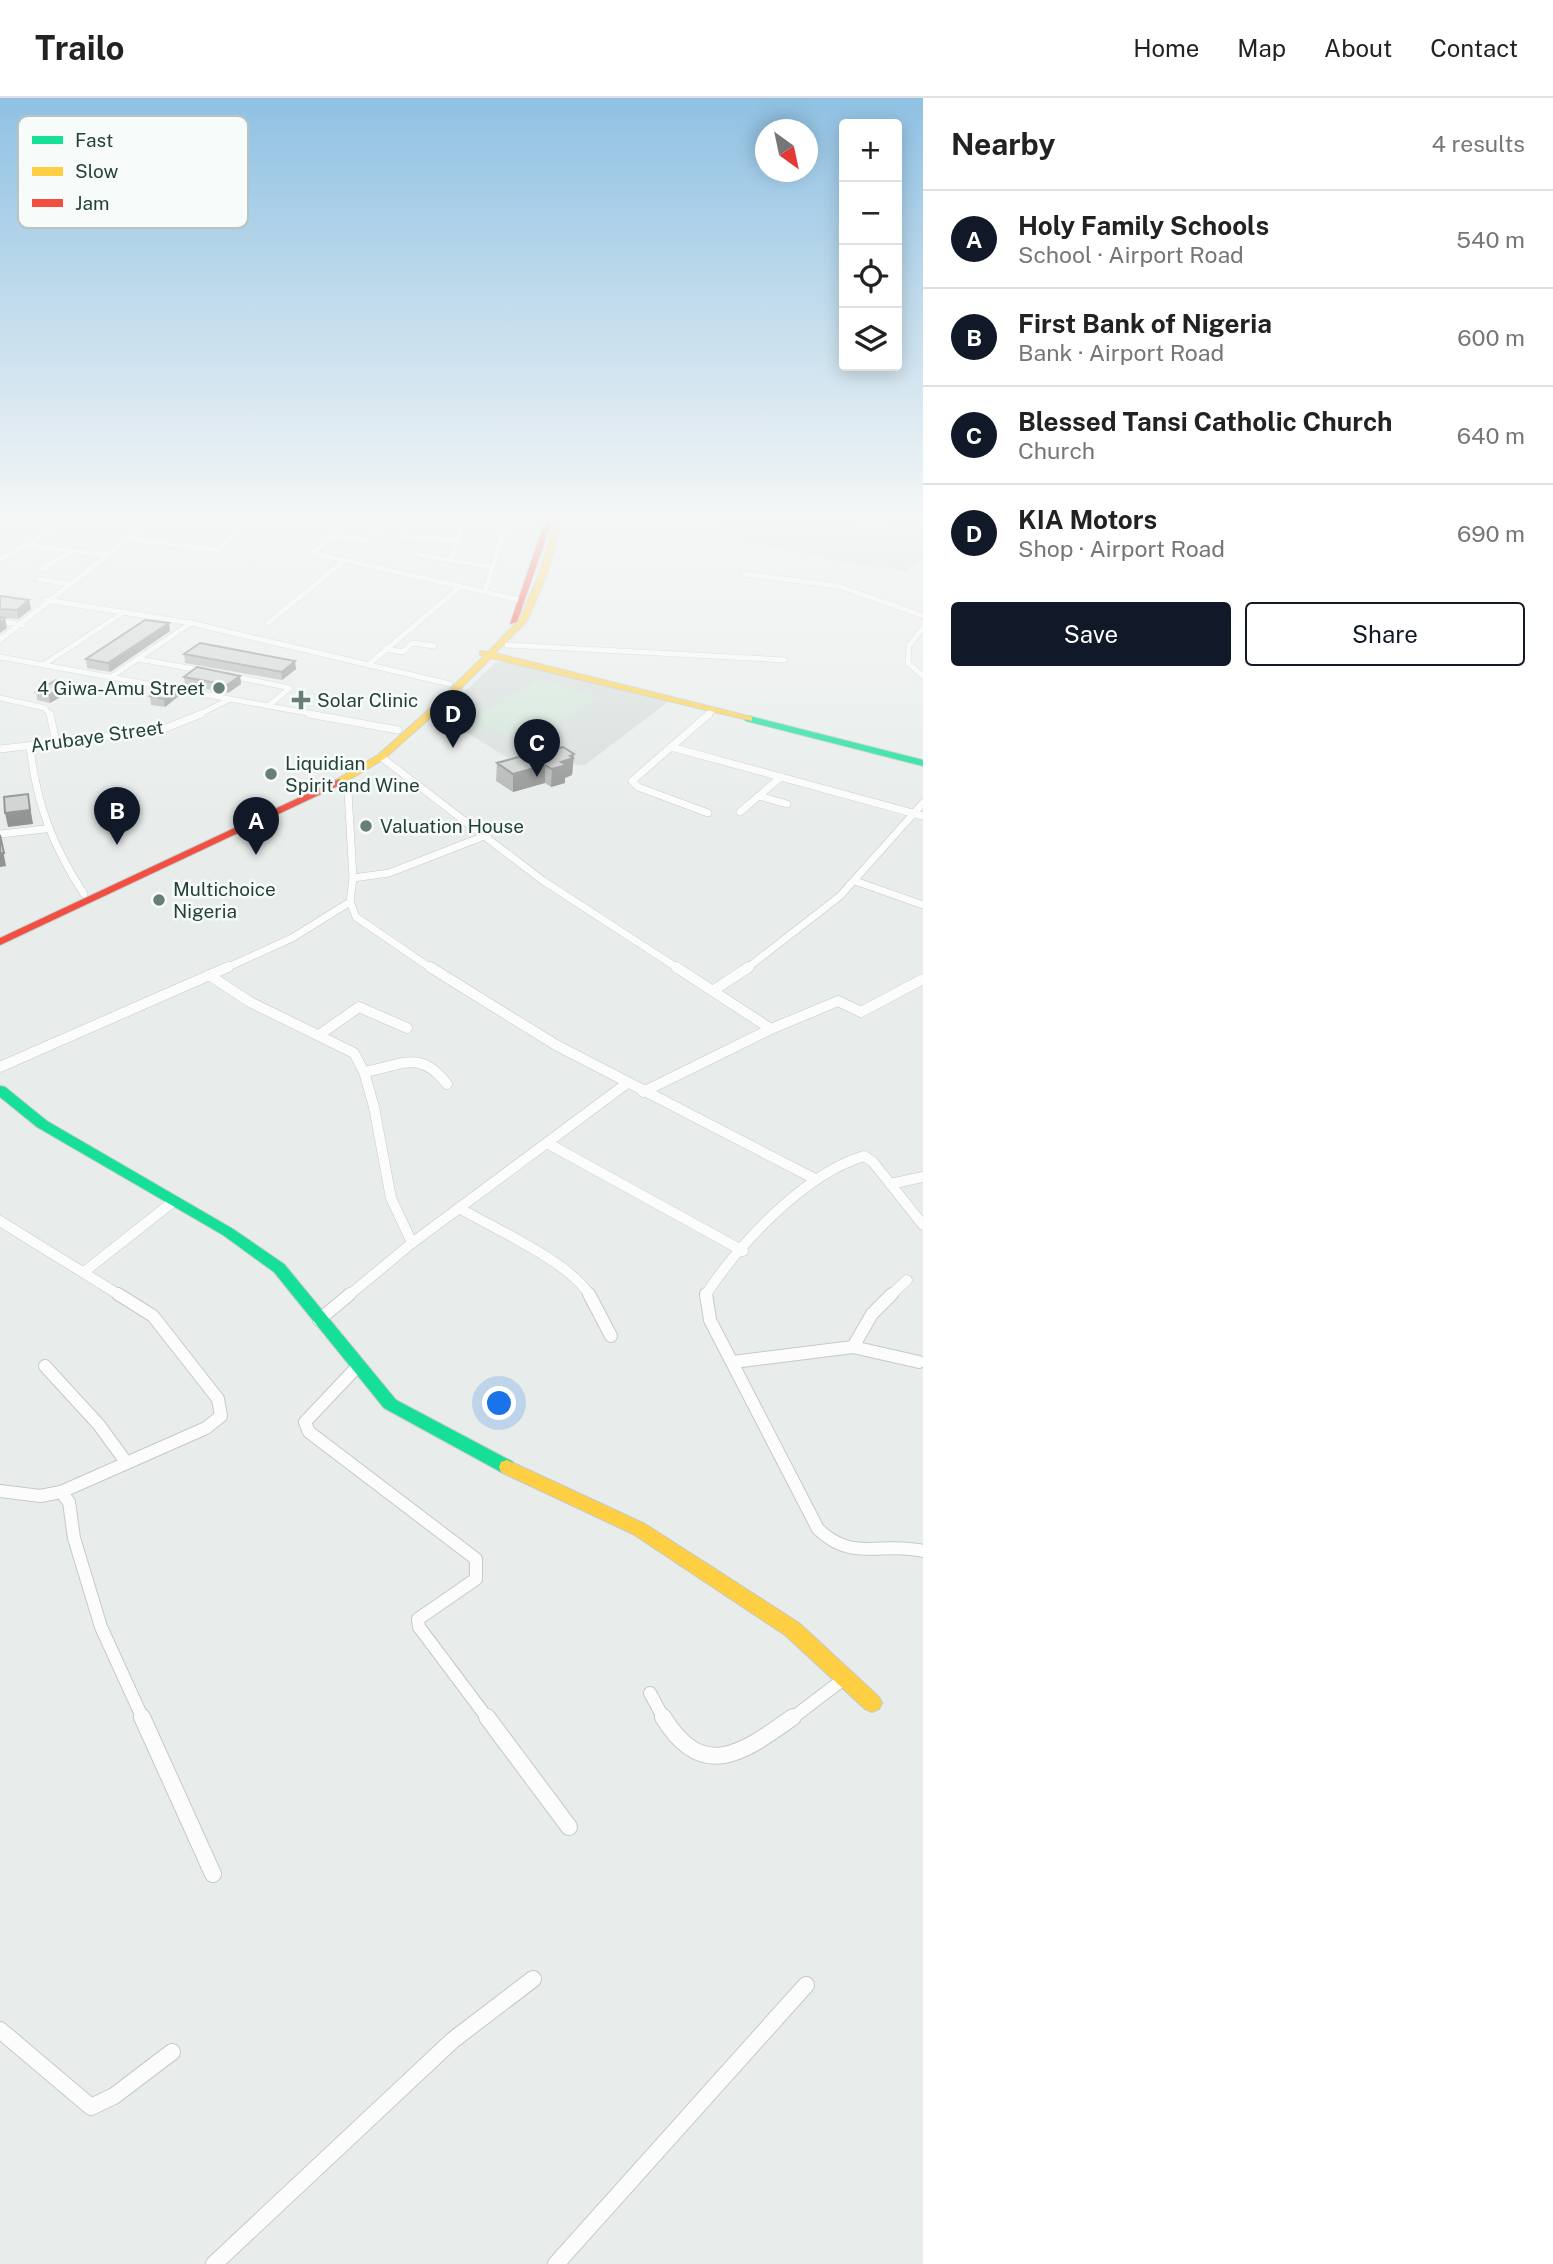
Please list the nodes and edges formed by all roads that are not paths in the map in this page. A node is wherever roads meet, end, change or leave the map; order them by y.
1 (28, 619) edge
2 (113, 619) edge
3 (167, 619) edge
4 (273, 619) edge
5 (421, 619) edge
6 (515, 619) edge
7 (524, 619) edge
8 (0, 621) edge
9 (191, 623) junction
10 (268, 623) dead end
11 (23, 625) junction
12 (923, 628) edge
13 (0, 640) edge
14 (434, 646) dead end
15 (386, 649) junction
16 (497, 652) junction
17 (0, 657) edge
18 (138, 659) junction
19 (785, 660) dead end
20 (369, 664) junction
21 (43, 665) junction
22 (923, 676) edge
23 (111, 677) junction
24 (450, 684) junction
25 (0, 698) edge
26 (230, 699) junction
27 (268, 706) junction
28 (713, 710) junction
29 (398, 730) junction
30 (56, 742) junction
31 (30, 746) junction
32 (671, 747) junction
33 (0, 749) edge
34 (381, 757) junction
35 (923, 761) edge
36 (782, 777) junction
37 (343, 781) junction
38 (759, 796) junction
39 (923, 803) edge
40 (787, 804) dead end
41 (740, 812) dead end
42 (708, 813) dead end
43 (914, 814) junction
44 (923, 816) edge
45 (238, 827) junction
46 (46, 829) junction
47 (0, 834) edge
48 (487, 835) junction
49 (353, 878) junction
50 (855, 881) junction
51 (84, 894) junction
52 (350, 902) junction
53 (923, 905) edge
54 (0, 933) edge
55 (0, 942) edge
56 (209, 975) junction
57 (923, 979) edge
58 (714, 990) junction
59 (407, 1028) dead end
60 (771, 1029) junction
61 (320, 1035) junction
62 (0, 1067) edge
63 (364, 1072) junction
64 (447, 1084) dead end
65 (626, 1084) junction
66 (0, 1090) edge
67 (643, 1092) junction
68 (549, 1144) junction
69 (923, 1177) edge
70 (815, 1179) junction
71 (890, 1184) junction
72 (174, 1201) junction
73 (459, 1208) junction
74 (0, 1221) edge
75 (923, 1225) edge
76 (412, 1244) junction
77 (743, 1251) junction
78 (83, 1272) junction
79 (907, 1280) dead end
80 (319, 1320) junction
81 (611, 1335) dead end
82 (853, 1347) junction
83 (733, 1362) junction
84 (919, 1362) dead end
85 (45, 1366) dead end
86 (358, 1366) junction
87 (127, 1462) junction
88 (0, 1491) edge
89 (61, 1492) junction
90 (923, 1551) edge
91 (845, 1678) junction
92 (650, 1693) dead end
93 (872, 1703) dead end
94 (569, 1827) dead end
95 (213, 1874) dead end
96 (533, 1979) dead end
97 (806, 1984) dead end
98 (0, 2030) edge
99 (172, 2052) dead end
100 (214, 2264) edge
101 (556, 2264) edge

1 - 11 street
2 - 21 street
3 - 9 street
4 - 10 street
5 - 15 street
6 - 16 main road
7 - 16 main road
8 - 11 street
9 - 18 street
9 - 20 street
11 - 13 street
12 - 22 street
14 - 15 street
15 - 20 street
16 - 19 street
16 - 24 main road
16 - 28 main road
16 - 34 main road
16 - 35 main road
17 - 21 street
18 - 23 street
18 - 27 street
20 - 24 street
21 - 23 street
23 - 26 street
24 - 29 main road
25 - 30 street
26 - 27 street
26 - 30 street, Arubaye Street
27 - 29 street
28 - 32 street
28 - 35 main road
29 - 45 main road
30 - 31 street, Arubaye Street
31 - 33 street, Arubaye Street
31 - 46 street
32 - 36 street
32 - 42 street
34 - 37 main road
34 - 48 street
36 - 38 street
36 - 43 street
37 - 45 main road
37 - 49 street
38 - 40 street
38 - 41 street
39 - 43 street
43 - 44 street
43 - 50 street
45 - 51 main road
45 - 55 main road
46 - 47 street
46 - 51 street
48 - 49 street
48 - 58 street
49 - 52 street
50 - 53 street
50 - 58 street
51 - 54 main road
52 - 56 street
52 - 65 street
56 - 61 street
56 - 62 street
57 - 60 street
58 - 60 street
59 - 61 street
60 - 67 street
61 - 63 street
63 - 64 street
63 - 76 street
65 - 67 street
65 - 68 street
66 - 72 main road
67 - 70 street
68 - 73 street
68 - 77 street
69 - 71 street
70 - 71 street
70 - 77 street
71 - 75 street
72 - 78 street
72 - 80 main road
73 - 76 street
73 - 81 street
74 - 78 street
76 - 80 street
77 - 83 street
78 - 87 street
79 - 82 street
80 - 86 main road
82 - 83 street
82 - 84 street
83 - 90 street
85 - 87 street
86 - 91 main road
86 - 94 street
87 - 89 street
88 - 89 street
89 - 95 street
91 - 92 street
91 - 93 main road
96 - 100 street
97 - 101 street
98 - 99 street

